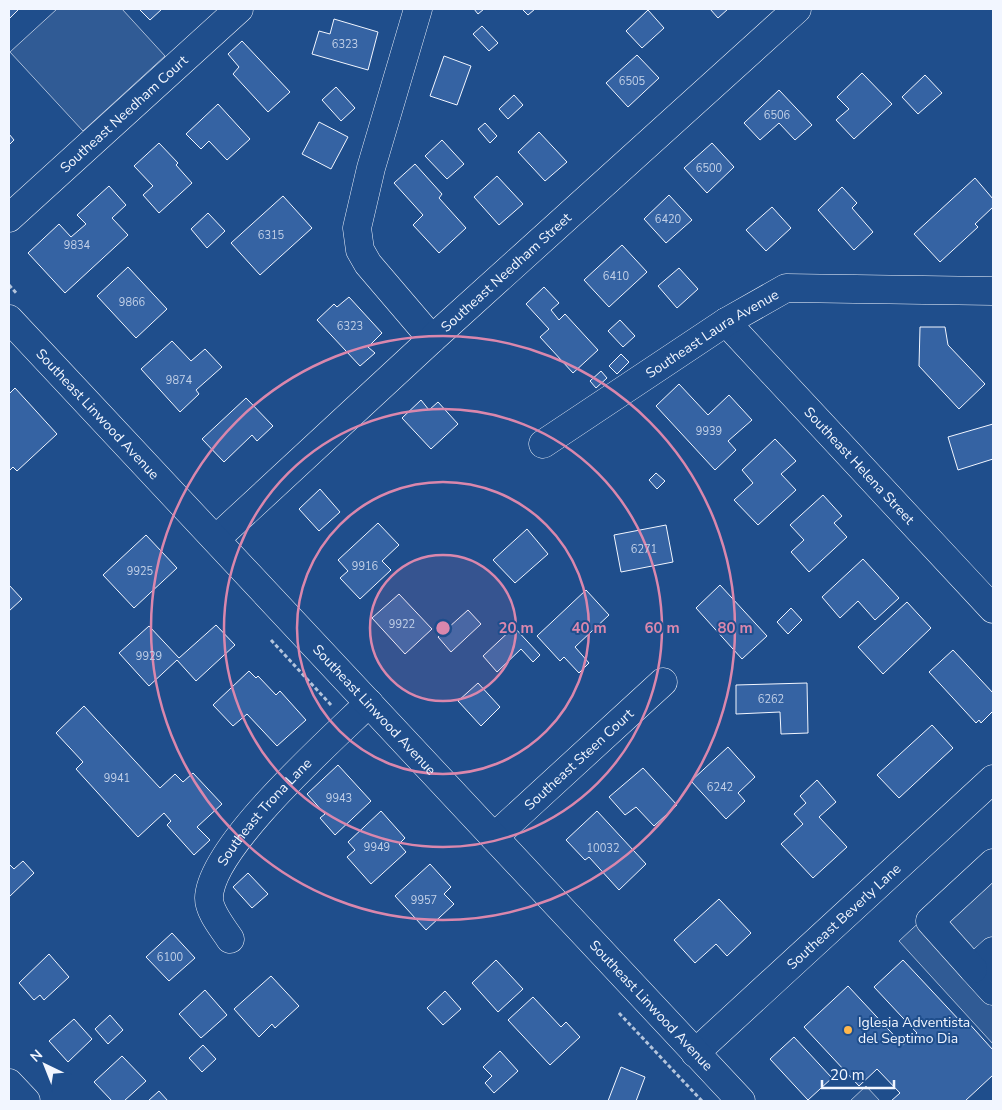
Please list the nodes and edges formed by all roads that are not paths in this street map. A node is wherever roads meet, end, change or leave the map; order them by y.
1 (239, 9) edge
2 (418, 9) edge
3 (796, 9) edge
4 (9, 218) edge
5 (993, 291) edge
6 (9, 318) edge
7 (726, 322) junction
8 (432, 339) junction
9 (543, 444) dead end
10 (216, 539) junction
11 (993, 609) edge
12 (663, 682) dead end
13 (369, 703) junction
14 (993, 779) edge
15 (494, 837) junction
16 (993, 863) edge
17 (230, 938) dead end
18 (993, 951) edge
19 (974, 969) junction
20 (993, 991) edge
21 (696, 1053) junction
22 (9, 1083) edge
23 (26, 1101) edge
24 (741, 1101) edge

1 - 4 street, Southeast Needham Court
2 - 8 street
3 - 8 street, Southeast Needham Street
5 - 7 street, Southeast Laura Avenue
6 - 10 street, Southeast Linwood Avenue
7 - 9 street, Southeast Laura Avenue
7 - 11 street, Southeast Helena Street
8 - 10 street, Southeast Needham Street
10 - 13 street, Southeast Linwood Avenue
12 - 15 street, Southeast Steen Court
13 - 15 street, Southeast Linwood Avenue
13 - 17 street, Southeast Trona Lane
14 - 21 street, Southeast Beverly Lane
15 - 21 street, Southeast Linwood Avenue
16 - 19 street
18 - 19 street
19 - 20 street
21 - 24 street, Southeast Linwood Avenue
22 - 23 street

